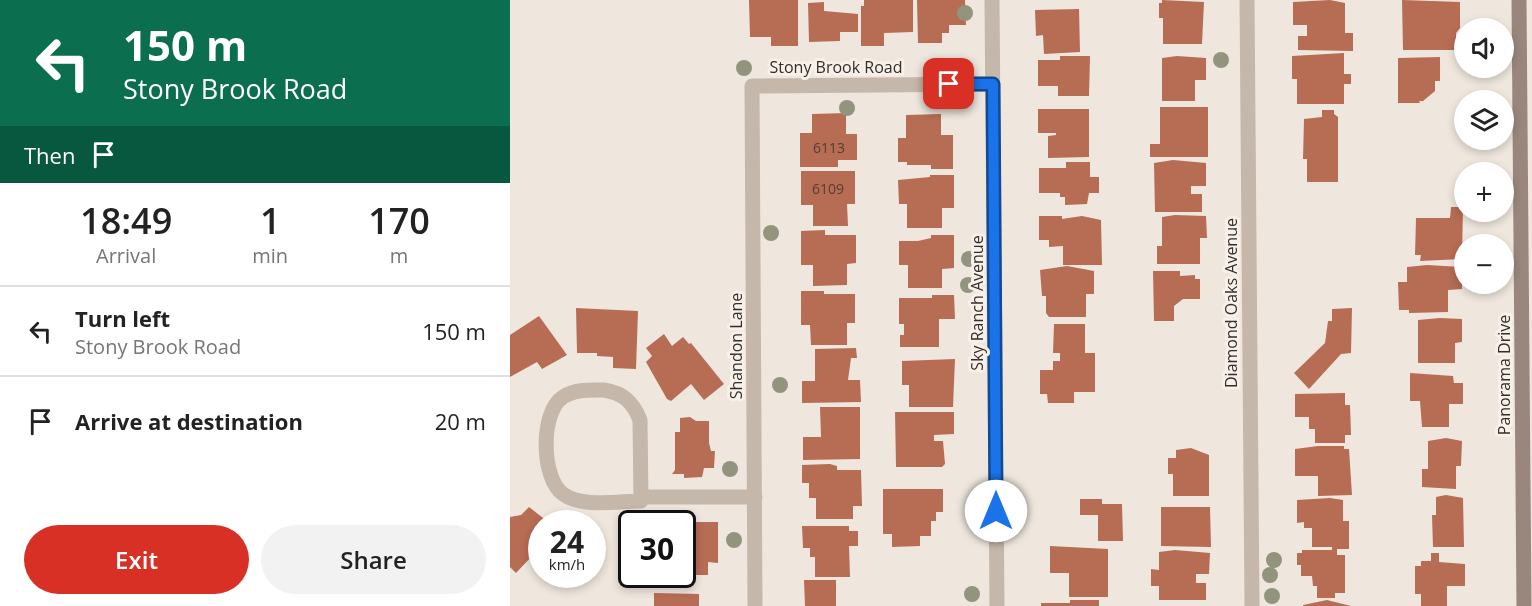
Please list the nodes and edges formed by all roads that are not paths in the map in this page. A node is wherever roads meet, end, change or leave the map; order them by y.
1 (992, 0) edge
2 (1247, 0) edge
3 (1519, 0) edge
4 (993, 84) junction
5 (752, 86) joint
6 (1527, 407) edge
7 (641, 497) junction
8 (755, 497) junction
9 (755, 606) edge
10 (997, 606) edge
11 (1252, 606) edge
12 (1524, 606) edge

1 - 4 street, Sky Ranch Avenue
2 - 11 street, Diamond Oaks Avenue
3 - 6 street, Panorama Drive
4 - 5 street, Stony Brook Road
4 - 10 street, Sky Ranch Avenue
5 - 8 street, Shandon Lane
6 - 12 street, Panorama Drive
7 - 7 street
7 - 8 street
8 - 9 street, Shandon Lane

